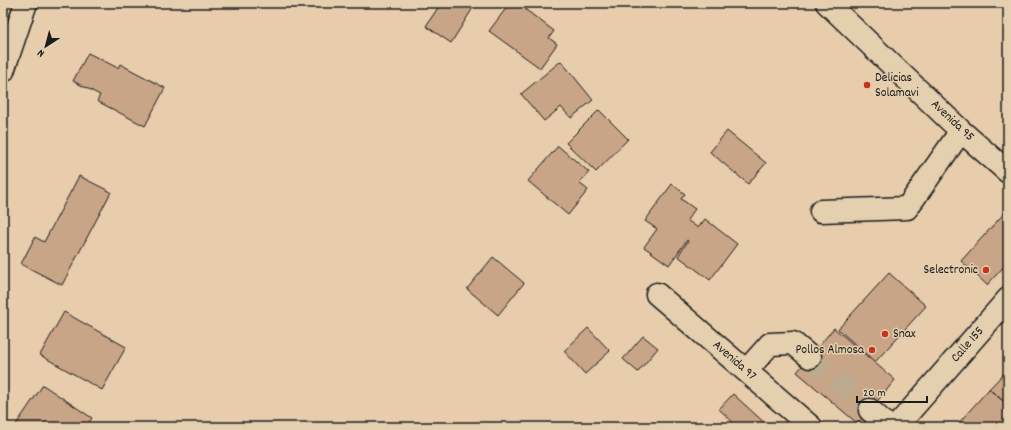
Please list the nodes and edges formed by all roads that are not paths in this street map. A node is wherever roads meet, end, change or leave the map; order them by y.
1 (26, 3) edge
2 (827, 3) edge
3 (3, 71) edge
4 (961, 131) junction
5 (1008, 172) edge
6 (821, 211) dead end
7 (657, 294) dead end
8 (1008, 299) edge
9 (810, 357) tunnel mouth
10 (746, 371) junction
11 (870, 410) tunnel mouth
12 (811, 427) edge
13 (890, 427) edge
14 (896, 427) edge

1 - 3 street
2 - 4 street, Avenida 95
4 - 5 street, Avenida 95
4 - 6 street
7 - 10 street, Avenida 97
8 - 14 street, Calle 155
9 - 10 street
10 - 12 street, Avenida 97
11 - 13 street

